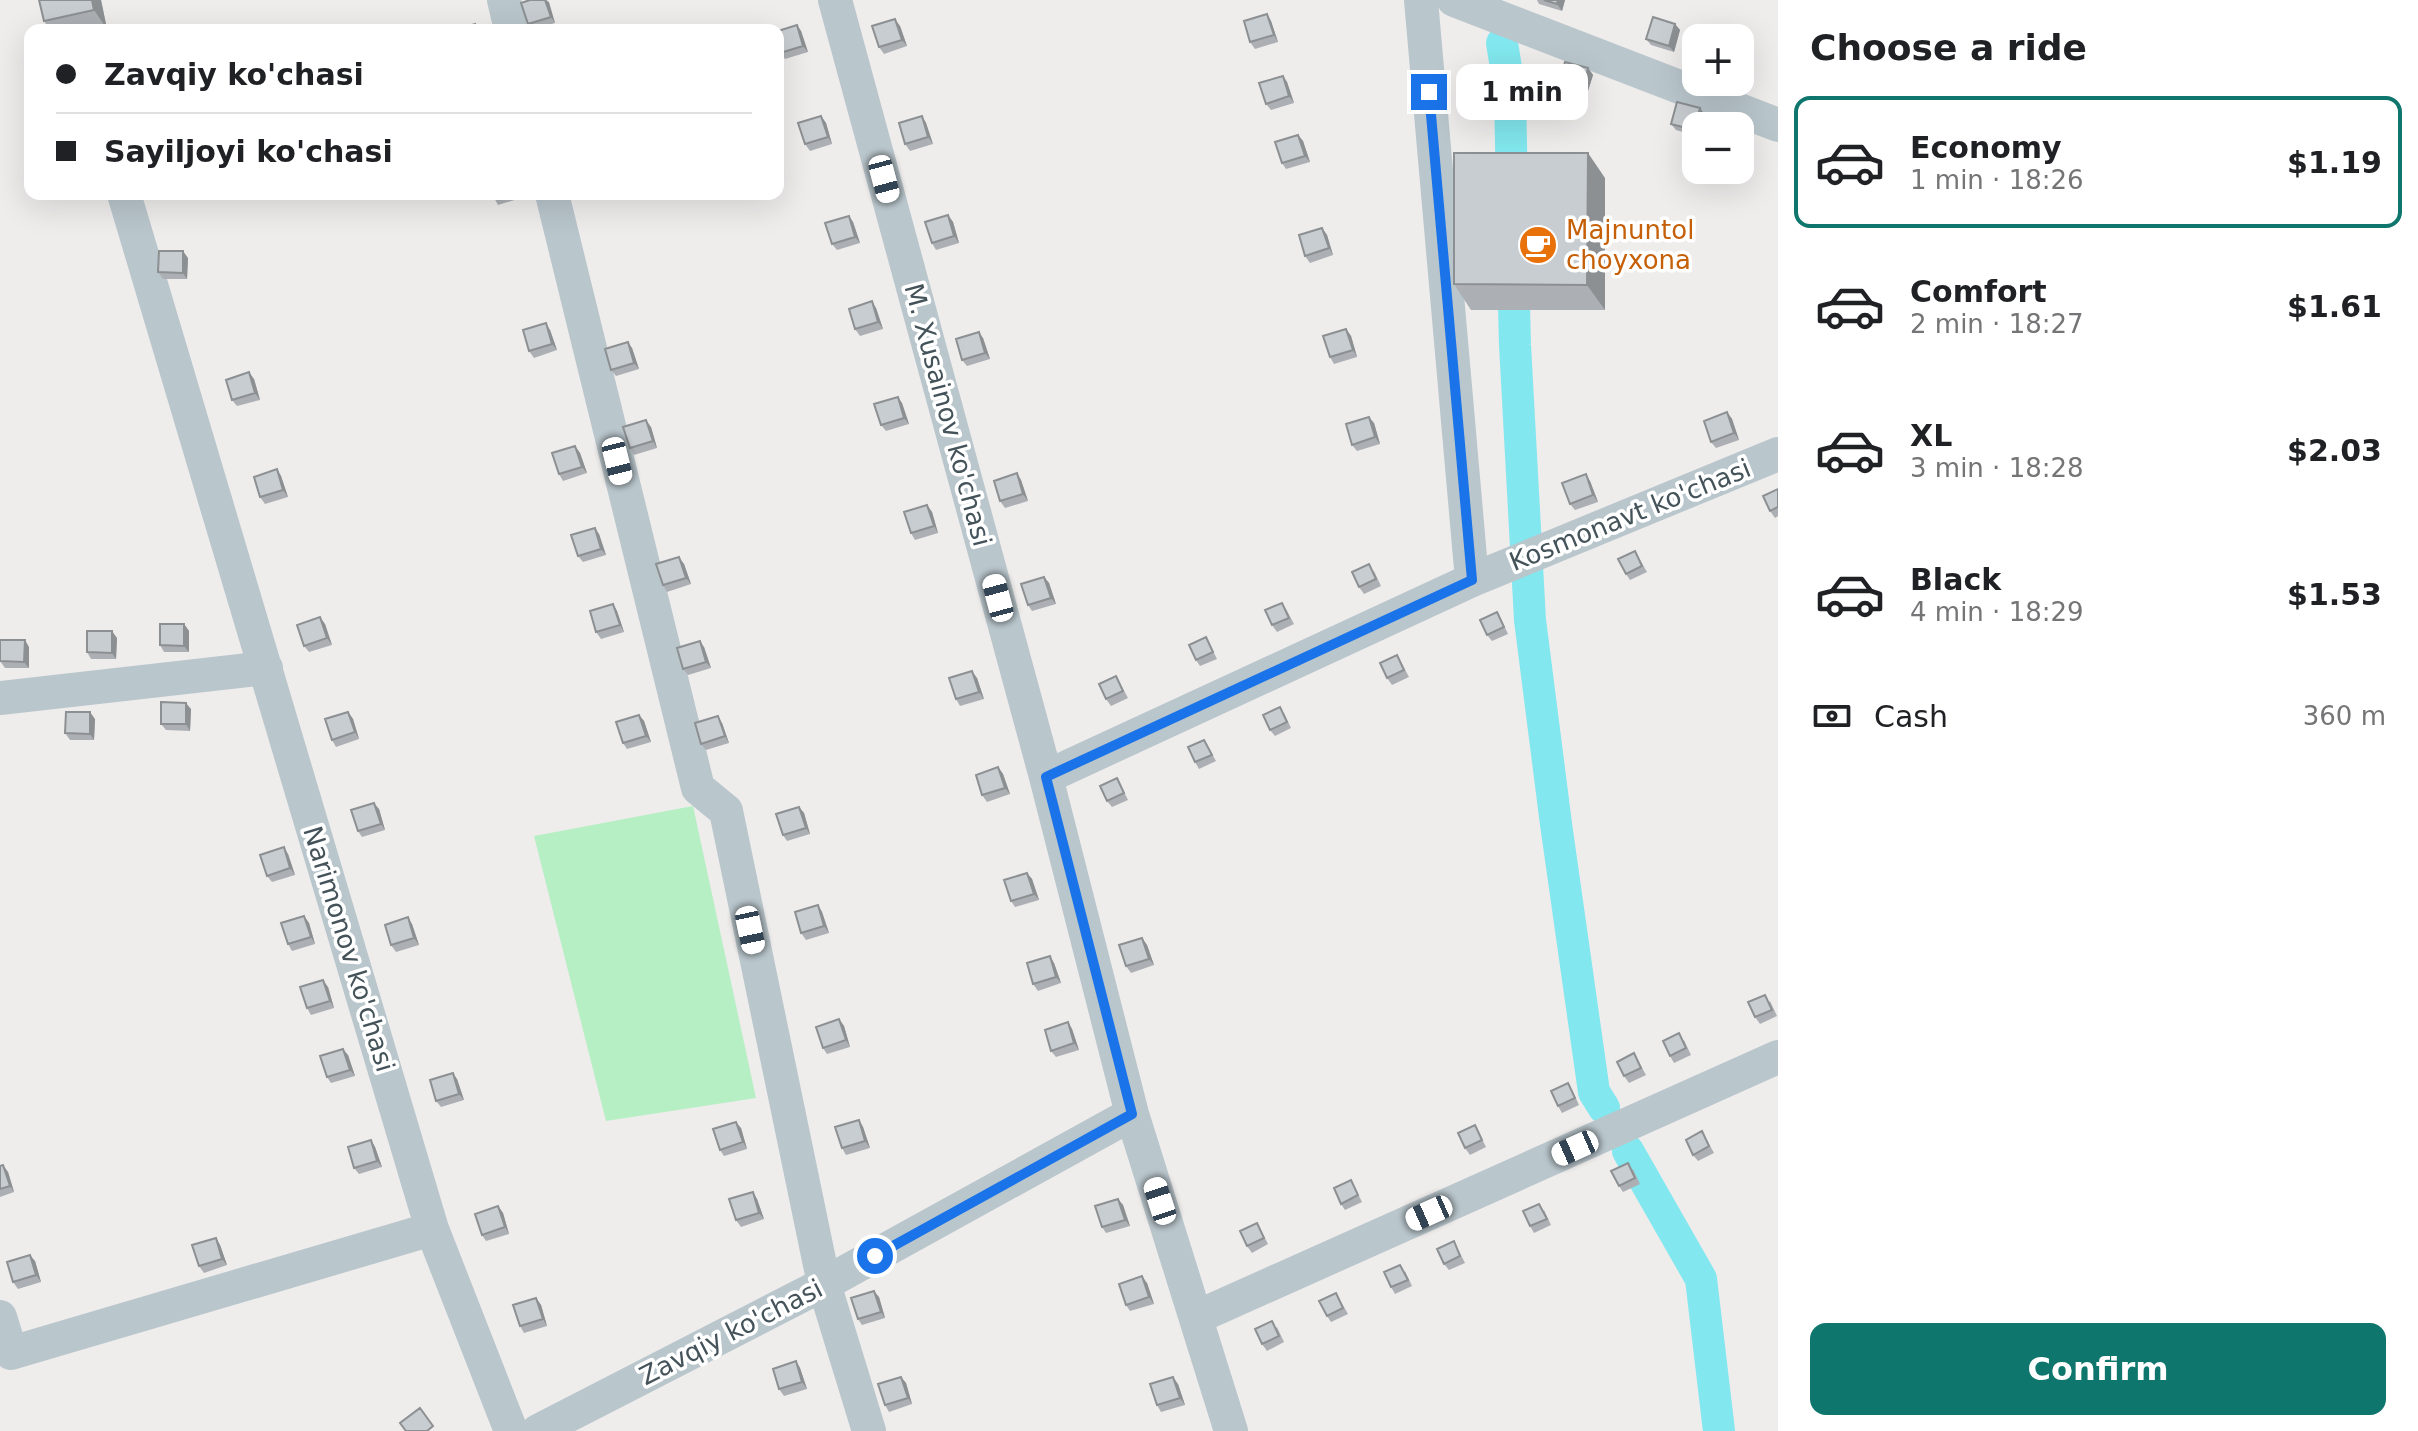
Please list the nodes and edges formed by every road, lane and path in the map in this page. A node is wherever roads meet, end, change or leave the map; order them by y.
1 (504, 0) edge
2 (835, 0) edge
3 (1421, 0) edge
4 (1454, 0) edge
5 (510, 24) edge
6 (1778, 125) edge
7 (126, 200) edge
8 (553, 200) edge
9 (1778, 454) edge
10 (1473, 579) junction
11 (266, 668) junction
12 (0, 698) edge
13 (1046, 777) junction
14 (1778, 1057) edge
15 (1132, 1114) junction
16 (432, 1229) junction
17 (824, 1284) junction
18 (0, 1317) edge
19 (1197, 1317) junction
20 (511, 1431) edge
21 (538, 1431) edge
22 (869, 1431) edge
23 (1231, 1431) edge

1 - 5 street
2 - 13 street, M. Xusainov ko'chasi
3 - 10 street
4 - 6 street
7 - 11 street, Narimonov ko'chasi
8 - 17 street
9 - 10 street, Kosmonavt ko'chasi
10 - 13 street, Kosmonavt ko'chasi
11 - 12 street
11 - 16 street, Narimonov ko'chasi
13 - 15 street, M. Xusainov ko'chasi
14 - 19 street
15 - 17 street, Zavqiy ko'chasi
15 - 19 street, M. Xusainov ko'chasi
16 - 18 street
16 - 20 street, Narimonov ko'chasi
17 - 21 street, Zavqiy ko'chasi
17 - 22 street
19 - 23 street, M. Xusainov ko'chasi

